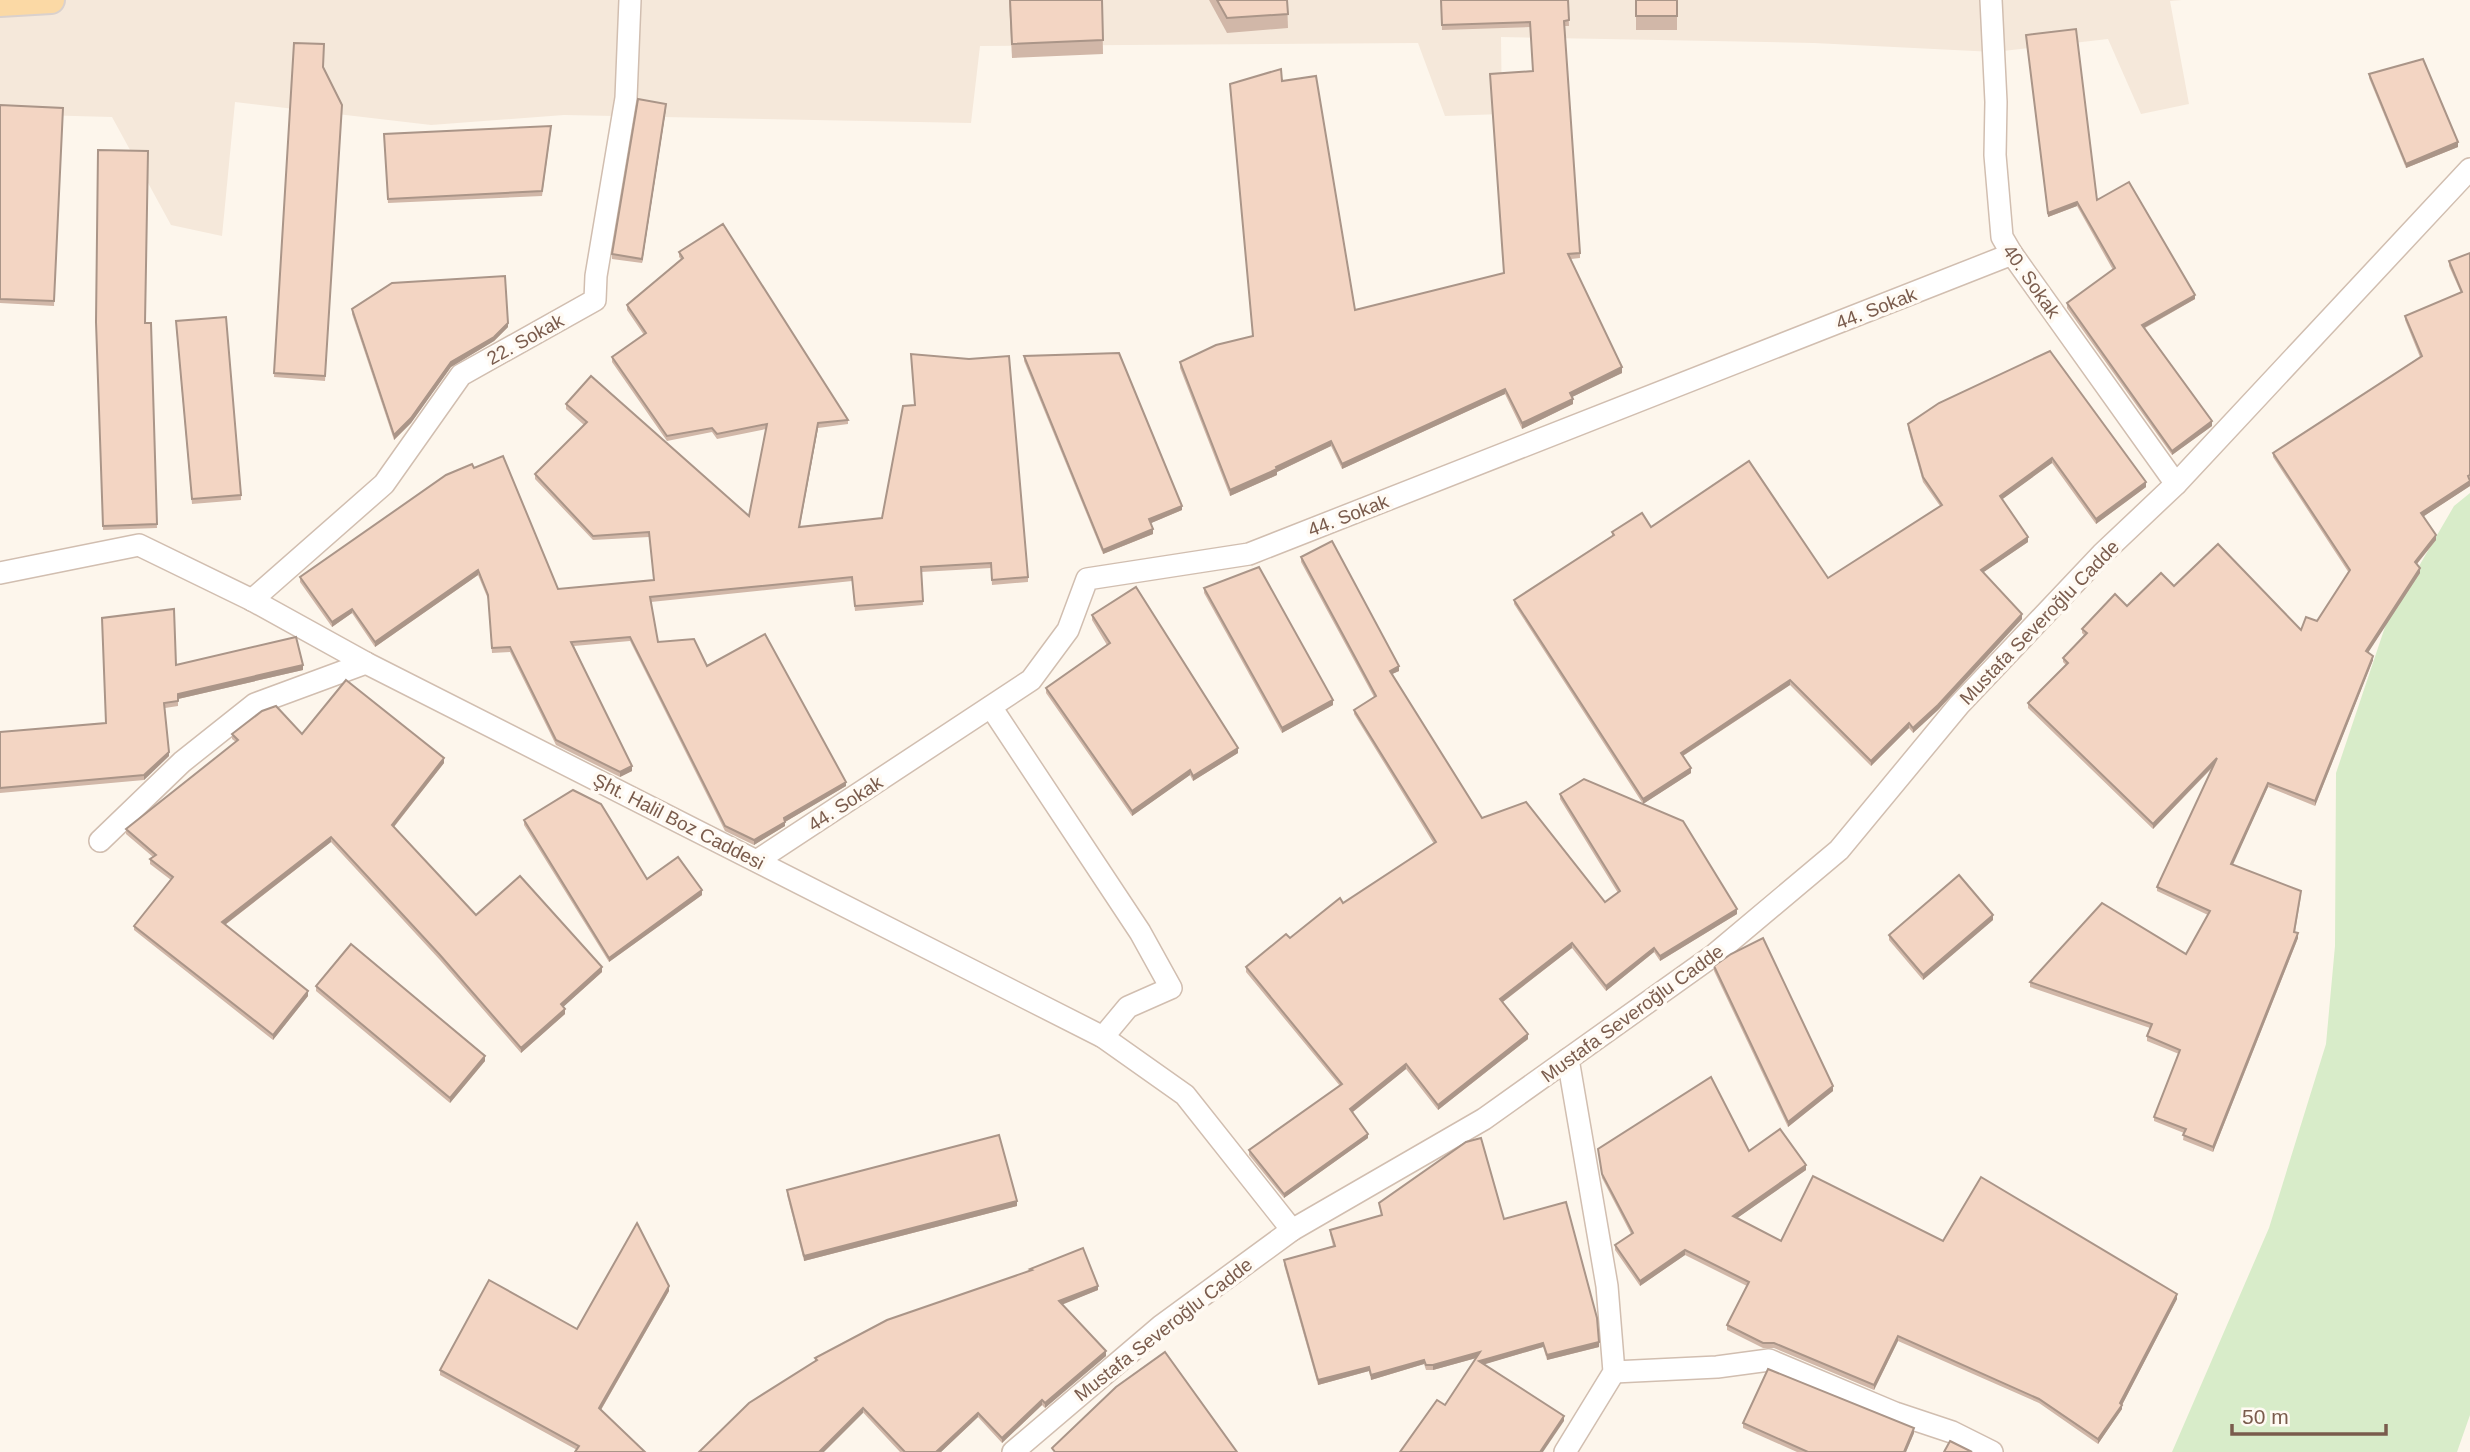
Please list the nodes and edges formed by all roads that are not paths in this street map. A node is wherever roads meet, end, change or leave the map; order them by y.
1 (51, 0) edge
2 (630, 0) edge
3 (1991, 0) edge
4 (0, 3) edge
5 (2470, 169) edge
6 (2012, 254) junction
7 (2176, 484) junction
8 (0, 573) edge
9 (252, 600) junction
10 (366, 663) junction
11 (991, 707) junction
12 (100, 841) dead end
13 (758, 860) junction
14 (1103, 1037) junction
15 (1568, 1059) junction
16 (1292, 1230) junction
17 (1614, 1372) junction
18 (1013, 1452) edge
19 (1565, 1452) edge
20 (1992, 1452) edge

1 - 4 main road
2 - 9 street, 22. Sokak
3 - 6 street, 40. Sokak
5 - 7 street, Mustafa Severoğlu Cadde
6 - 7 street, 40. Sokak
6 - 11 street, 44. Sokak
7 - 15 street, Mustafa Severoğlu Cadde
8 - 9 street, Şht. Halil Boz Caddesi
9 - 10 street, Şht. Halil Boz Caddesi
10 - 12 street
10 - 13 street, Şht. Halil Boz Caddesi
11 - 13 street, 44. Sokak
11 - 14 street
13 - 14 street, Şht. Halil Boz Caddesi
14 - 16 street, Şht. Halil Boz Caddesi
15 - 16 street, Mustafa Severoğlu Cadde
15 - 17 street
16 - 18 street, Mustafa Severoğlu Cadde
17 - 19 street
17 - 20 street

